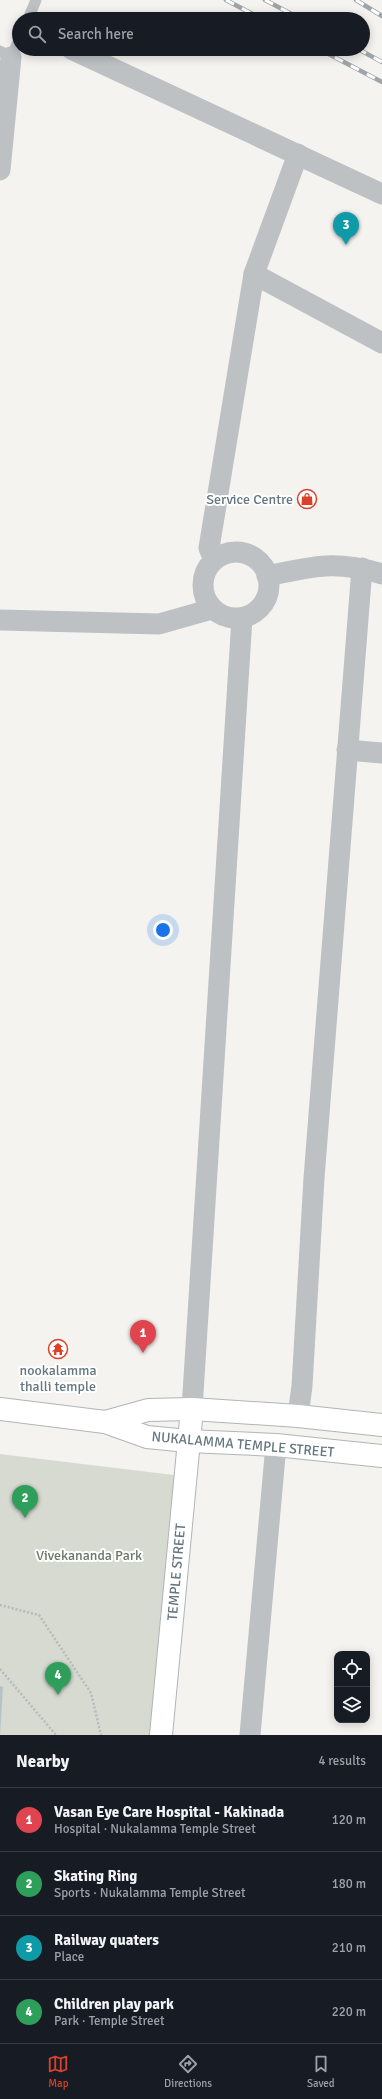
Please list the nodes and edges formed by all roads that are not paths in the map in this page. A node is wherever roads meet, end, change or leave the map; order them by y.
1 (36, 0) edge
2 (31, 12) edge
3 (10, 49) edge
4 (86, 56) edge
5 (298, 154) junction
6 (0, 170) edge
7 (382, 194) edge
8 (254, 274) junction
9 (382, 343) edge
10 (214, 560) junction
11 (362, 568) junction
12 (382, 574) edge
13 (267, 576) junction
14 (212, 609) junction
15 (242, 618) junction
16 (0, 620) edge
17 (347, 750) junction
18 (382, 753) edge
19 (0, 1409) edge
20 (192, 1409) junction
21 (298, 1416) junction
22 (105, 1422) junction
23 (382, 1424) edge
24 (188, 1441) junction
25 (276, 1445) junction
26 (382, 1456) edge
27 (160, 1735) edge
28 (250, 1735) edge

1 - 2 lane
3 - 6 street
4 - 5 street
5 - 7 street
5 - 8 street
8 - 9 street
8 - 10 street
10 - 13 street
10 - 14 street
11 - 12 street
11 - 13 street
11 - 17 street
13 - 15 street
14 - 15 street
14 - 16 street
15 - 20 street
17 - 18 street
17 - 21 street
19 - 22 street, NUKALAMMA TEMPLE STREET
20 - 21 street, NUKALAMMA TEMPLE STREET
20 - 22 street, NUKALAMMA TEMPLE STREET
20 - 24 street, TEMPLE STREET
21 - 23 street, NUKALAMMA TEMPLE STREET
22 - 24 street, NUKALAMMA TEMPLE STREET
24 - 25 street, NUKALAMMA TEMPLE STREET
24 - 27 street, TEMPLE STREET
25 - 26 street, NUKALAMMA TEMPLE STREET
25 - 28 street

